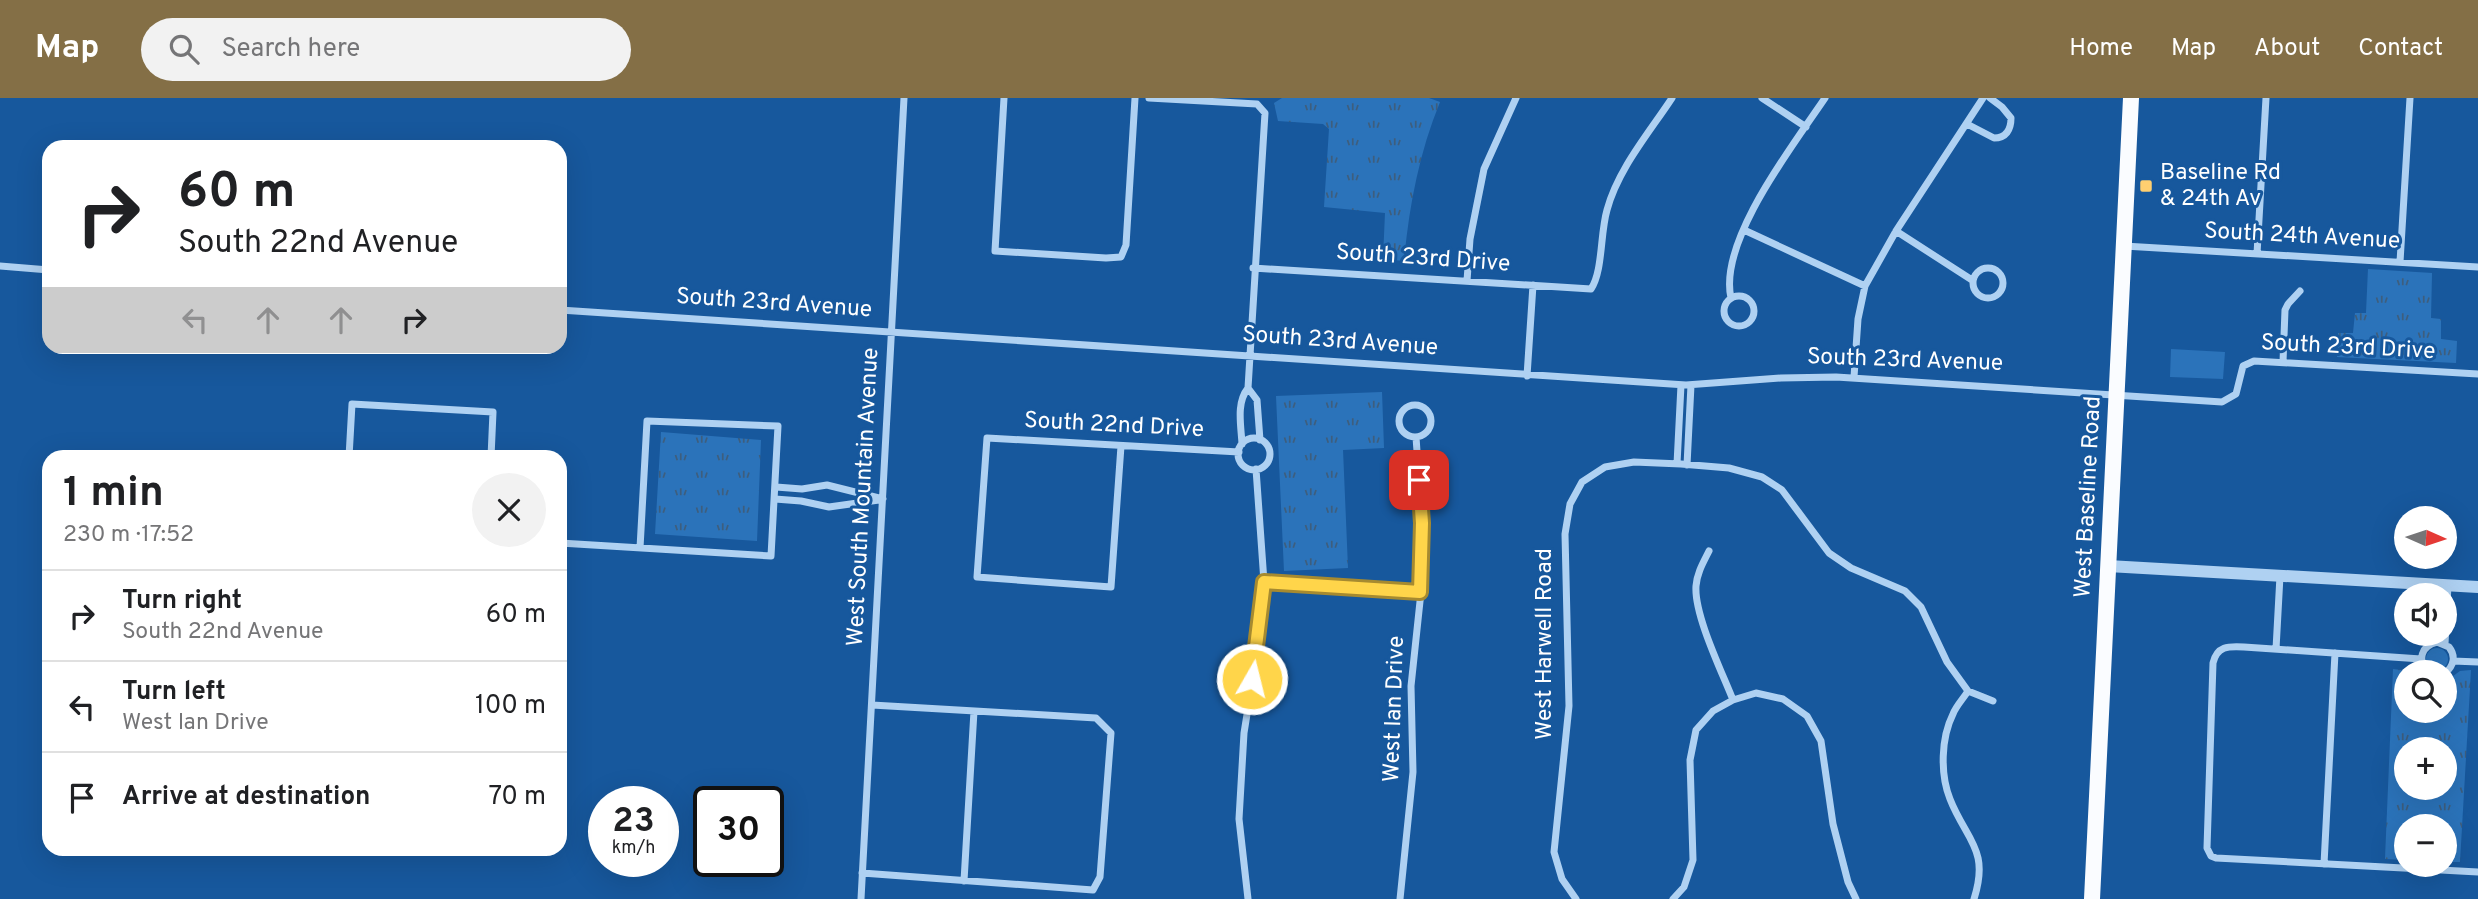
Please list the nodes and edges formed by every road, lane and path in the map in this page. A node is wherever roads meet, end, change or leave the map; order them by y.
1 (904, 98) edge
2 (1004, 98) edge
3 (1135, 98) edge
4 (1149, 98) edge
5 (1516, 98) edge
6 (1672, 98) edge
7 (1762, 98) edge
8 (1825, 98) edge
9 (1983, 98) edge
10 (1990, 98) edge
11 (2131, 98) edge
12 (2266, 98) edge
13 (2410, 98) edge
14 (1966, 124) junction
15 (1806, 127) junction
16 (1744, 230) junction
17 (1896, 231) junction
18 (2123, 246) junction
19 (2258, 254) junction
20 (2400, 262) junction
21 (0, 266) edge
22 (2478, 267) edge
23 (1254, 268) junction
24 (42, 269) edge
25 (1972, 279) junction
26 (1467, 281) junction
27 (1533, 285) junction
28 (1865, 286) junction
29 (2300, 291) dead end
30 (1731, 298) junction
31 (567, 311) edge
32 (892, 334) junction
33 (1249, 357) junction
34 (2283, 362) junction
35 (2478, 374) edge
36 (1527, 376) junction
37 (1854, 377) junction
38 (1681, 385) junction
39 (1691, 385) junction
40 (1248, 388) junction
41 (2116, 396) junction
42 (1241, 416) junction
43 (1259, 416) junction
44 (1679, 426) junction
45 (1689, 427) junction
46 (1416, 437) junction
47 (1260, 440) junction
48 (1242, 444) junction
49 (1121, 446) junction
50 (349, 450) edge
51 (491, 450) edge
52 (1239, 452) junction
53 (1676, 464) junction
54 (1687, 465) junction
55 (1256, 469) junction
56 (776, 487) junction
57 (775, 499) junction
58 (883, 499) junction
59 (567, 543) edge
60 (640, 548) junction
61 (1709, 551) dead end
62 (2108, 566) junction
63 (2280, 576) junction
64 (1264, 582) junction
65 (2394, 585) edge
66 (2478, 587) edge
67 (2457, 588) edge
68 (1420, 592) junction
69 (2428, 646) edge
70 (2276, 649) junction
71 (2335, 653) junction
72 (2421, 659) joint
73 (2457, 661) edge
74 (2478, 662) edge
75 (1968, 691) junction
76 (1733, 700) junction
77 (1993, 701) dead end
78 (872, 705) junction
79 (974, 711) junction
80 (2324, 864) junction
81 (2478, 872) edge
82 (862, 873) junction
83 (964, 880) junction
84 (861, 899) edge
85 (1248, 899) edge
86 (1400, 899) edge
87 (1576, 899) edge
88 (1673, 899) edge
89 (1856, 899) edge
90 (1974, 899) edge
91 (2092, 899) edge

1 - 32 street, West South Mountain Avenue
2 - 3 street
4 - 23 street
5 - 26 street
6 - 27 street, South 23rd Drive
7 - 15 street
8 - 15 street
9 - 14 street
10 - 14 street
11 - 18 main road, West Baseline Road
12 - 19 street
13 - 20 street
14 - 17 street
15 - 16 street
16 - 28 street
16 - 30 street
17 - 25 street
17 - 28 street
18 - 19 street, South 24th Avenue
18 - 41 main road, West Baseline Road
19 - 20 street, South 24th Avenue
20 - 22 street, South 24th Avenue
21 - 24 street
23 - 26 street, South 23rd Drive
23 - 33 street
25 - 25 street
26 - 27 street, South 23rd Drive
27 - 36 street
28 - 37 street
29 - 34 street
30 - 30 street
31 - 32 street, South 23rd Avenue
32 - 33 street, South 23rd Avenue
32 - 58 street, West South Mountain Avenue
33 - 36 street, South 23rd Avenue
33 - 40 street
34 - 35 street, South 23rd Drive
34 - 41 street, South 23rd Drive
36 - 38 street, South 23rd Avenue
37 - 39 street, South 23rd Avenue
37 - 41 street, South 23rd Avenue
38 - 39 street, South 23rd Avenue
38 - 44 street
39 - 45 street
40 - 42 street
40 - 43 street
41 - 62 main road, West Baseline Road
42 - 43 street
42 - 48 street
43 - 47 street
44 - 45 street
44 - 53 street
45 - 54 street
46 - 46 street, West Ian Drive
46 - 68 street, West Ian Drive
47 - 48 street
47 - 55 street
48 - 52 street
49 - 49 street, South 22nd Drive
49 - 52 street, South 22nd Drive
50 - 51 street
52 - 55 street
53 - 54 street
53 - 87 street, West Harwell Road
54 - 75 street
55 - 64 street
56 - 57 street
56 - 58 street
56 - 60 street
57 - 58 street
57 - 60 street
58 - 78 street, West South Mountain Avenue
59 - 60 street
61 - 76 street
62 - 63 street
62 - 91 main road, West Baseline Road
63 - 65 street
63 - 70 street
64 - 68 street
64 - 85 street
66 - 67 street
68 - 86 street, West Ian Drive
69 - 72 street
70 - 71 street
70 - 80 street
71 - 72 street
71 - 80 street
73 - 74 street
75 - 77 street
75 - 90 street
76 - 88 street
76 - 89 street
78 - 79 street
78 - 82 street, West South Mountain Avenue
79 - 83 street
79 - 83 street
80 - 81 street
82 - 83 street
82 - 84 street, West South Mountain Avenue

